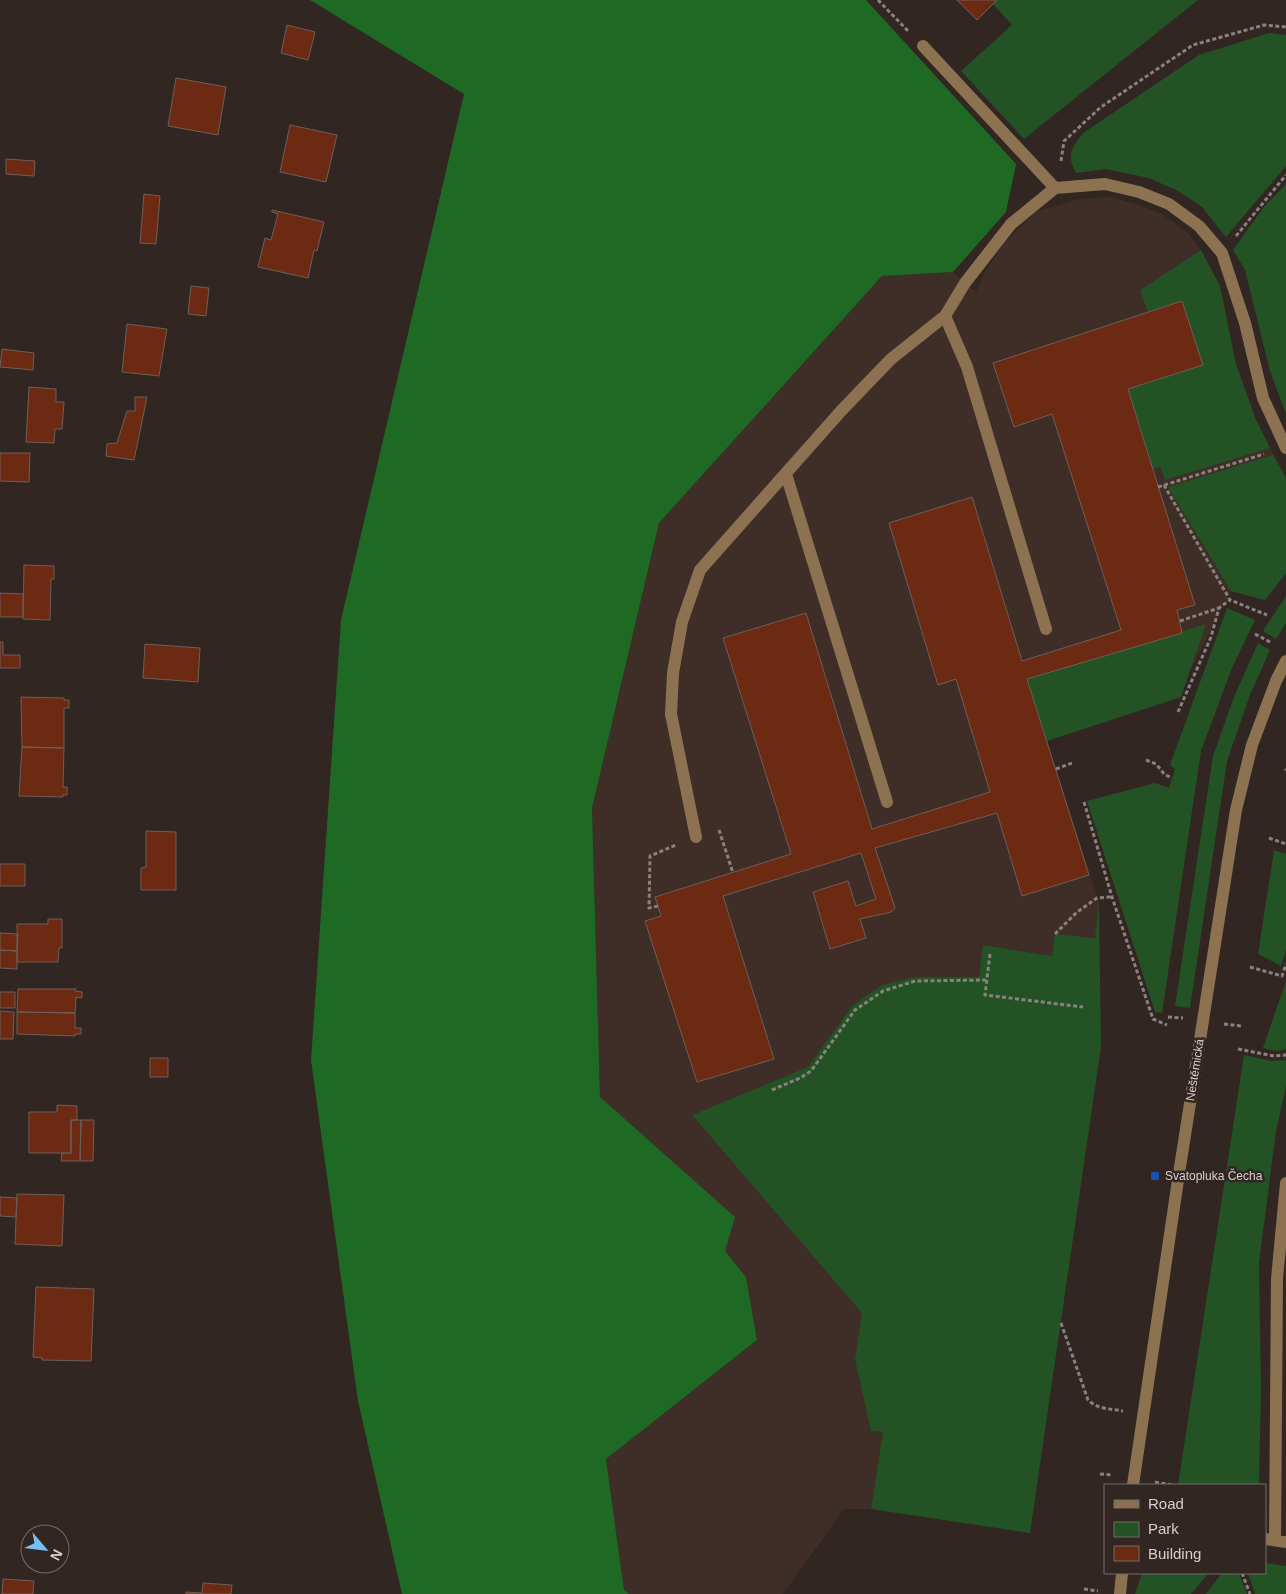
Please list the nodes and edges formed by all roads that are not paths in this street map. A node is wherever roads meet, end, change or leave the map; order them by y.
1 (923, 46) road end
2 (1055, 188) junction
3 (945, 316) junction
4 (1286, 448) edge
5 (786, 474) junction
6 (1046, 629) dead end
7 (1286, 661) edge
8 (887, 802) dead end
9 (696, 837) dead end
10 (1286, 1183) edge
11 (1133, 1484) edge
12 (1275, 1540) edge
13 (1122, 1574) edge
14 (1120, 1594) edge

1 - 2 street
2 - 3 street
2 - 4 street
3 - 5 street
3 - 6 street
5 - 8 street
5 - 9 street
7 - 11 street, Neštěmická
10 - 12 street
13 - 14 street

